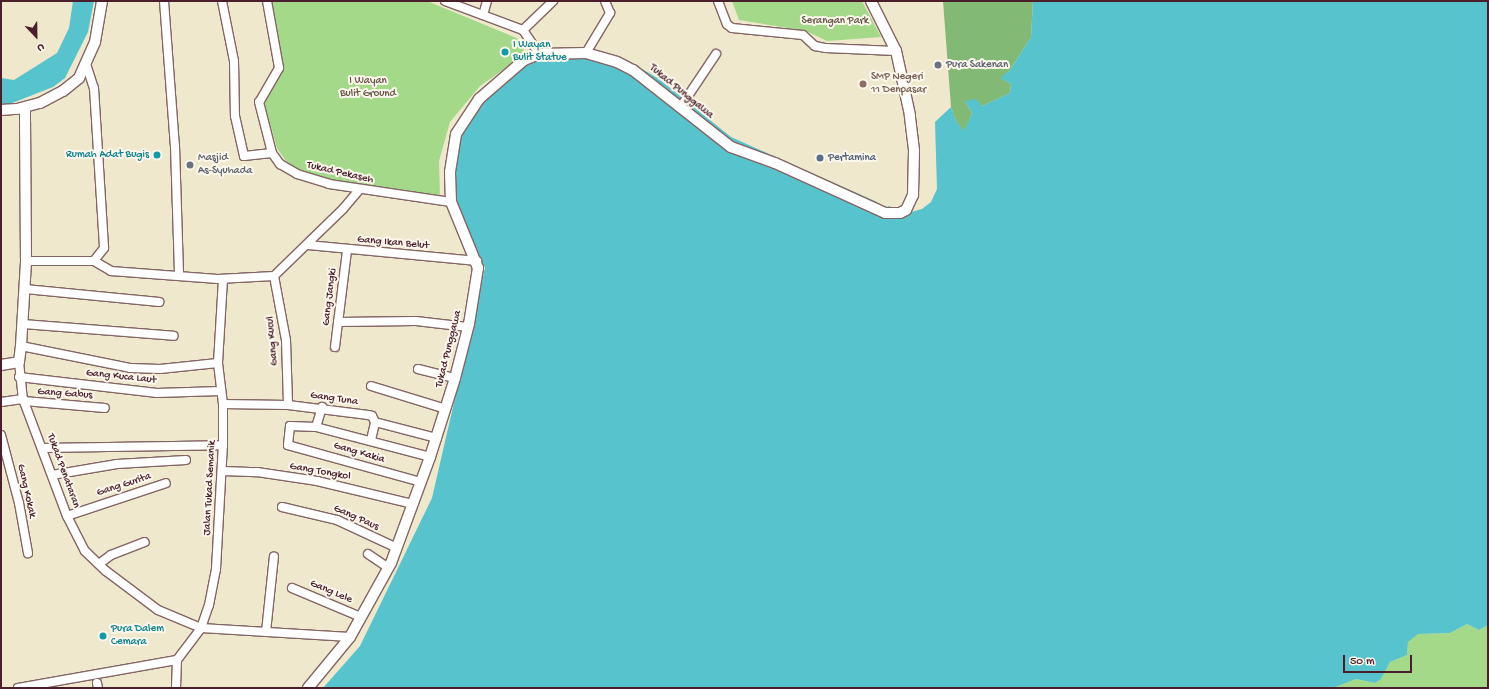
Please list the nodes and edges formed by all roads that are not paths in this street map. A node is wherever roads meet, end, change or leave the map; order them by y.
1 (102, 1) edge
2 (164, 1) edge
3 (222, 1) edge
4 (267, 1) edge
5 (445, 1) edge
6 (486, 1) edge
7 (553, 1) edge
8 (605, 1) edge
9 (718, 1) edge
10 (871, 1) edge
11 (483, 15) junction
12 (523, 30) junction
13 (896, 51) junction
14 (586, 53) junction
15 (539, 54) junction
16 (716, 54) dead end
17 (86, 64) junction
18 (25, 108) junction
19 (680, 108) junction
20 (1, 110) edge
21 (272, 153) junction
22 (359, 190) junction
23 (451, 202) junction
24 (308, 245) junction
25 (346, 250) junction
26 (26, 261) junction
27 (94, 261) junction
28 (477, 261) junction
29 (179, 276) junction
30 (274, 276) junction
31 (223, 280) junction
32 (25, 289) junction
33 (159, 302) dead end
34 (338, 322) junction
35 (23, 324) junction
36 (468, 327) junction
37 (174, 336) dead end
38 (21, 346) junction
39 (335, 347) dead end
40 (19, 362) junction
41 (218, 363) junction
42 (1, 365) edge
43 (418, 369) dead end
44 (20, 377) junction
45 (455, 378) junction
46 (371, 386) dead end
47 (221, 391) junction
48 (24, 400) junction
49 (1, 402) edge
50 (223, 404) junction
51 (288, 405) junction
52 (322, 407) junction
53 (105, 408) dead end
54 (446, 409) junction
55 (376, 422) junction
56 (316, 427) junction
57 (1, 434) edge
58 (436, 438) junction
59 (371, 440) junction
60 (223, 445) junction
61 (42, 448) junction
62 (430, 457) junction
63 (186, 460) dead end
64 (223, 471) junction
65 (52, 476) junction
66 (421, 482) junction
67 (166, 483) dead end
68 (413, 504) junction
69 (282, 507) dead end
70 (67, 516) junction
71 (145, 542) dead end
72 (397, 548) junction
73 (28, 553) dead end
74 (368, 554) dead end
75 (274, 556) dead end
76 (99, 564) junction
77 (389, 568) dead end
78 (292, 588) dead end
79 (361, 617) junction
80 (201, 628) junction
81 (266, 632) junction
82 (350, 637) junction
83 (177, 660) junction
84 (18, 688) edge
85 (176, 688) edge
86 (308, 688) edge

1 - 17 street
2 - 29 street
3 - 21 street
4 - 21 street, Tukad Pekaseh
5 - 11 street
6 - 11 street
7 - 12 street
8 - 14 street
9 - 13 street
10 - 13 street, Tukad Punggawa
11 - 12 street
12 - 15 street
13 - 19 street, Tukad Punggawa
14 - 15 street, Tukad Punggawa
14 - 19 street, Tukad Punggawa
15 - 23 street, Tukad Punggawa
16 - 19 street
17 - 18 street
17 - 27 street
18 - 20 street
18 - 26 street, Tukad Penataran
21 - 22 street, Tukad Pekaseh
22 - 23 street, Tukad Pekaseh
22 - 24 street
23 - 28 street, Tukad Punggawa
24 - 25 street, Gang Ikan Belut
24 - 30 street
25 - 28 street, Gang Ikan Belut
25 - 34 street, Gang Jangki
26 - 27 street
26 - 32 street, Tukad Penataran
27 - 29 street
28 - 36 street, Tukad Punggawa
29 - 31 street
30 - 31 street
30 - 51 street, Gang Kucul
31 - 41 street, Jalan Tukad Semanik
32 - 33 street
32 - 35 street, Tukad Penataran
34 - 36 street
34 - 39 street, Gang Jangki
35 - 37 street
35 - 38 street, Tukad Penataran
36 - 45 street, Tukad Punggawa
38 - 40 street, Tukad Penataran
38 - 41 street
40 - 42 street
40 - 44 street, Tukad Penataran
41 - 47 street, Jalan Tukad Semanik
43 - 45 street
44 - 47 street, Gang Kuca Laut
44 - 48 street, Tukad Penataran
45 - 54 street, Tukad Punggawa
46 - 54 street
47 - 50 street, Jalan Tukad Semanik
48 - 49 street
48 - 53 street, Gang Gabus
48 - 61 street, Tukad Penataran
50 - 51 street, Gang Tuna
50 - 60 street, Jalan Tukad Semanik
51 - 52 street, Gang Tuna
52 - 55 street, Gang Tuna
52 - 56 street
54 - 58 street, Tukad Punggawa
55 - 58 street, Gang Tuna
55 - 59 street
56 - 59 street
56 - 66 street, Gang Kakia
57 - 73 street, Gang Kokak
58 - 62 street, Tukad Punggawa
59 - 62 street
60 - 61 street
60 - 64 street, Jalan Tukad Semanik
61 - 65 street, Tukad Penataran
62 - 66 street, Tukad Punggawa
63 - 65 street
64 - 68 street, Gang Tongkol
64 - 80 street, Jalan Tukad Semanik
65 - 70 street, Tukad Penataran
66 - 68 street, Tukad Punggawa
67 - 70 street, Gang Gurita
68 - 72 street, Tukad Punggawa
69 - 72 street, Gang Paus
70 - 76 street, Tukad Penataran
71 - 76 street
72 - 79 street, Tukad Punggawa
74 - 77 street
75 - 81 street
76 - 80 street, Tukad Penataran
78 - 79 street, Gang Lele
79 - 82 street, Tukad Punggawa
80 - 81 street, Tukad Penataran
80 - 83 street, Jalan Tukad Semanik
81 - 82 street, Tukad Penataran
82 - 86 street, Tukad Punggawa
83 - 84 street
83 - 85 street

